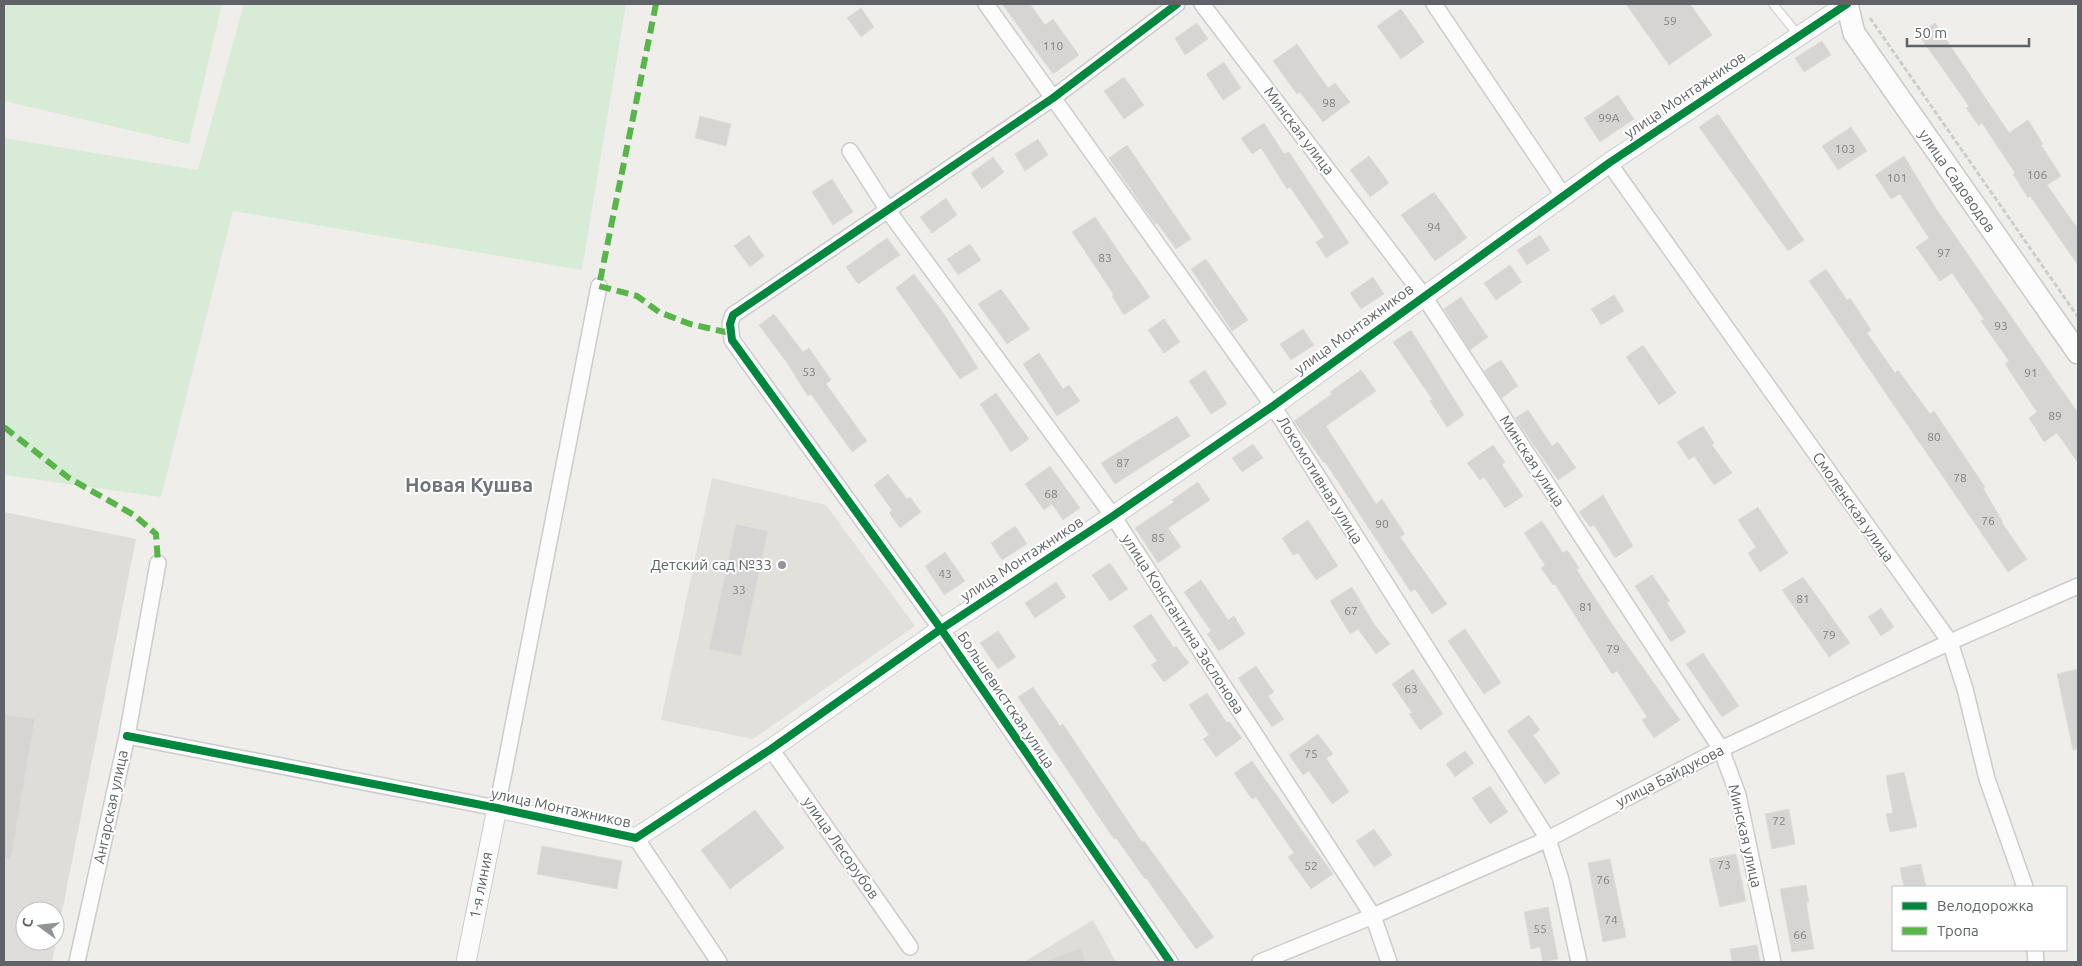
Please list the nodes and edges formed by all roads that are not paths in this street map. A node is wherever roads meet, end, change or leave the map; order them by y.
1 (986, 4) edge
2 (1177, 4) edge
3 (1202, 4) edge
4 (1434, 4) edge
5 (1773, 4) edge
6 (1853, 6) edge
7 (1799, 36) junction
8 (1054, 98) junction
9 (850, 151) dead end
10 (1609, 163) junction
11 (1564, 195) junction
12 (889, 212) junction
13 (599, 286) dead end
14 (1423, 295) junction
15 (2078, 353) edge
16 (1273, 406) junction
17 (1113, 516) junction
18 (158, 563) dead end
19 (2078, 586) edge
20 (941, 628) junction
21 (1950, 642) junction
22 (127, 736) junction
23 (771, 749) junction
24 (1720, 749) junction
25 (497, 808) junction
26 (636, 838) junction
27 (1548, 838) junction
28 (2025, 886) edge
29 (1373, 916) junction
30 (910, 947) dead end
31 (77, 962) edge
32 (466, 962) edge
33 (719, 962) edge
34 (1170, 962) edge
35 (1260, 962) edge
36 (1389, 962) edge
37 (1579, 962) edge
38 (1773, 962) edge

1 - 8 street, Локомотивная улица
2 - 8 street
3 - 14 street, Минская улица
4 - 11 street
5 - 7 lane
6 - 7 street, улица Монтажников
6 - 15 main road, улица Садоводов
7 - 10 street, улица Монтажников
8 - 12 street
8 - 16 street, Локомотивная улица
9 - 12 street, улица Константина Заслонова
10 - 11 street, улица Монтажников
10 - 21 street, Смоленская улица
11 - 14 street, улица Монтажников
12 - 17 street, улица Константина Заслонова
12 - 20 street, Большевистская улица
13 - 25 street
14 - 16 street, улица Монтажников
14 - 24 street, Минская улица
16 - 17 street, улица Монтажников
16 - 27 street, Локомотивная улица
17 - 20 street, улица Монтажников
17 - 29 street, улица Константина Заслонова
18 - 22 street, Ангарская улица
19 - 21 street, улица Байдукова
20 - 23 street, улица Монтажников
20 - 34 street, Большевистская улица
21 - 24 street, улица Байдукова
21 - 28 street, Смоленская улица
22 - 25 street, улица Монтажников
22 - 31 street, Ангарская улица
23 - 26 street, улица Монтажников
23 - 30 street, улица Лесорубов
24 - 27 street, улица Байдукова
24 - 38 street, Минская улица
25 - 26 street, улица Монтажников
25 - 32 street, 1-я линия
26 - 33 street
27 - 29 street, улица Байдукова
27 - 37 street, Локомотивная улица
29 - 35 street, улица Байдукова
29 - 36 street, улица Константина Заслонова

